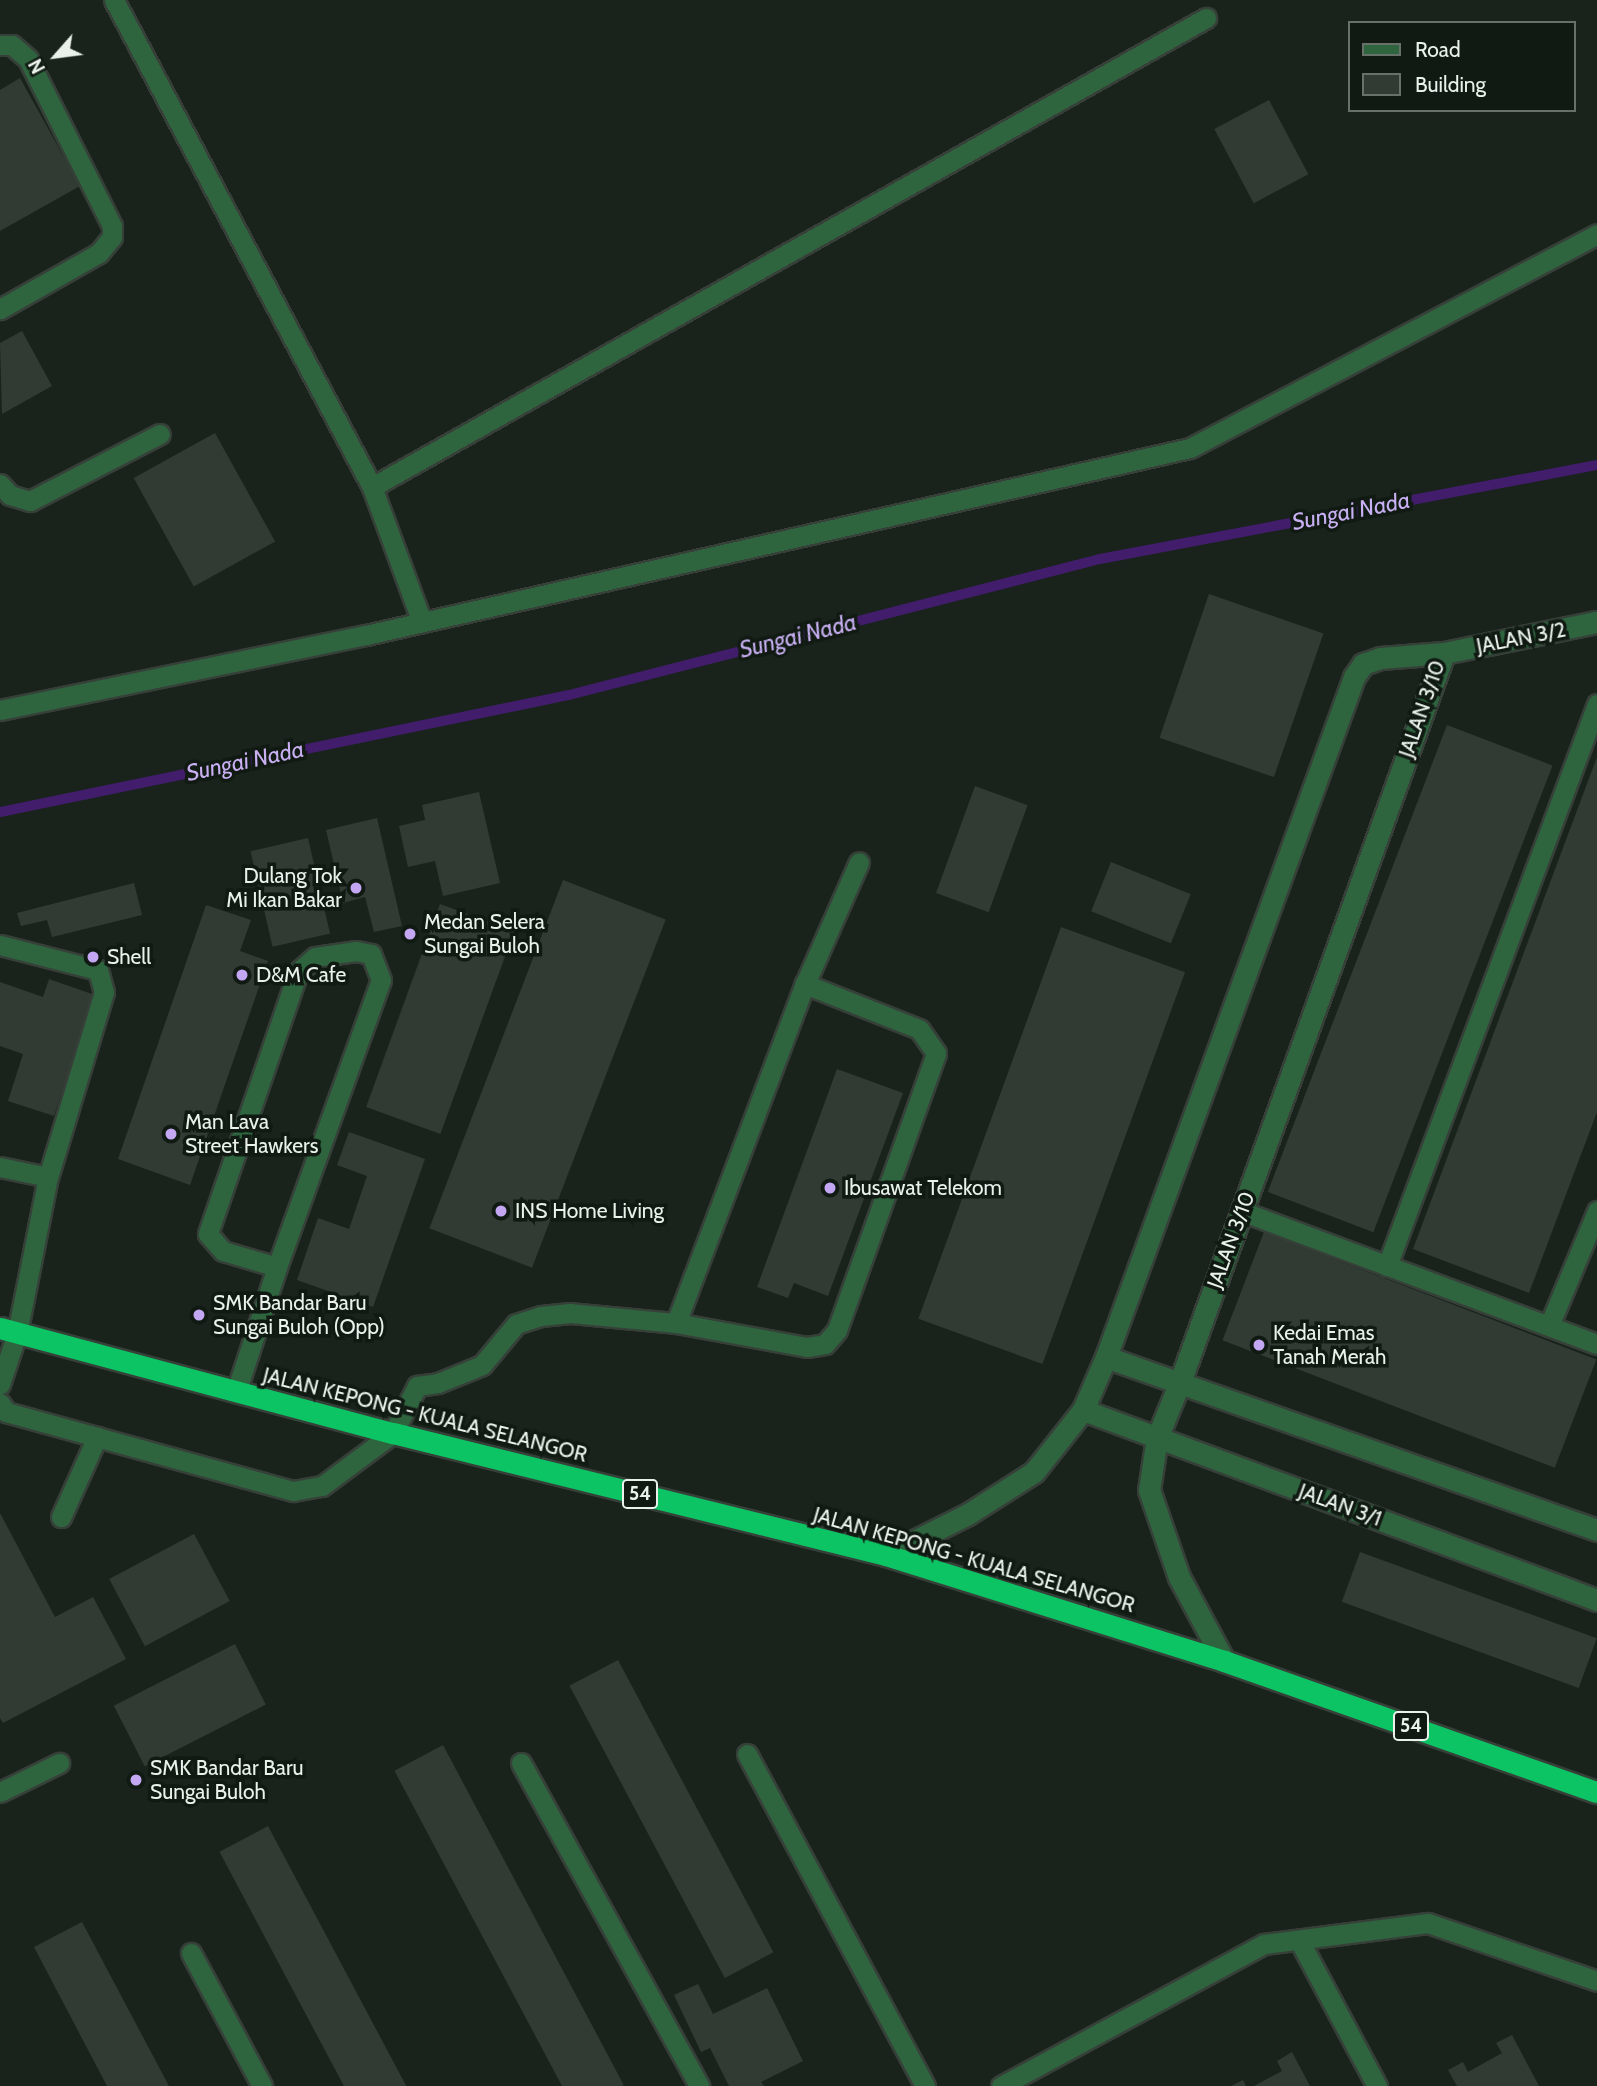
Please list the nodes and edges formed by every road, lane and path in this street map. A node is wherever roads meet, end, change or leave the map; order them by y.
1 (114, 0) edge
2 (1206, 18) dead end
3 (0, 45) edge
4 (1597, 234) edge
5 (0, 309) edge
6 (159, 434) dead end
7 (0, 484) edge
8 (372, 487) junction
9 (422, 622) junction
10 (1597, 622) edge
11 (1444, 653) junction
12 (1597, 704) edge
13 (0, 710) edge
14 (859, 862) dead end
15 (0, 945) edge
16 (805, 984) junction
17 (0, 1167) edge
18 (48, 1177) junction
19 (1241, 1211) junction
20 (1597, 1211) edge
21 (1387, 1266) junction
22 (277, 1267) junction
23 (676, 1323) junction
24 (1549, 1326) junction
25 (8, 1331) edge
26 (1597, 1344) edge
27 (1106, 1357) junction
28 (1180, 1381) junction
29 (0, 1384) edge
30 (236, 1392) junction
31 (0, 1403) edge
32 (1083, 1410) junction
33 (393, 1433) junction
34 (97, 1437) junction
35 (1157, 1438) junction
36 (61, 1517) dead end
37 (1597, 1530) edge
38 (886, 1555) junction
39 (1597, 1600) edge
40 (1224, 1661) junction
41 (747, 1754) dead end
42 (59, 1763) dead end
43 (521, 1763) dead end
44 (0, 1792) edge
45 (1597, 1792) edge
46 (1299, 1940) junction
47 (191, 1953) dead end
48 (1597, 1981) edge
49 (262, 2086) edge
50 (699, 2086) edge
51 (925, 2086) edge
52 (1001, 2086) edge
53 (1377, 2086) edge

1 - 8 lane
2 - 8 lane
3 - 5 lane
4 - 9 lane
6 - 7 lane
8 - 9 lane
9 - 13 lane
10 - 11 street, JALAN 3/2
11 - 19 street, JALAN 3/10
11 - 27 street, JALAN 3/10
12 - 21 lane
14 - 16 lane
15 - 18 lane
16 - 23 lane
16 - 23 lane
17 - 18 lane
18 - 25 lane
19 - 21 lane
19 - 28 street, JALAN 3/10
20 - 24 lane
21 - 24 lane
22 - 22 lane
22 - 30 lane
23 - 33 lane
24 - 26 lane
25 - 29 lane
25 - 30 highway, JALAN KEPONG - KUALA SELANGOR / 54
27 - 28 street
27 - 32 street, JALAN 3/10
28 - 35 street, JALAN 3/10
28 - 37 street
30 - 33 highway, JALAN KEPONG - KUALA SELANGOR / 54
31 - 34 lane
32 - 35 street, JALAN 3/1
32 - 38 street, JALAN 3/10
33 - 34 lane
33 - 38 highway, JALAN KEPONG - KUALA SELANGOR / 54
34 - 36 lane
35 - 39 street, JALAN 3/1
35 - 40 street, JALAN 3/10
38 - 40 highway, JALAN KEPONG - KUALA SELANGOR / 54
40 - 45 highway, JALAN KEPONG - KUALA SELANGOR / 54
41 - 51 lane
42 - 44 lane
43 - 50 lane
46 - 48 lane
46 - 52 lane
46 - 53 lane
47 - 49 lane

